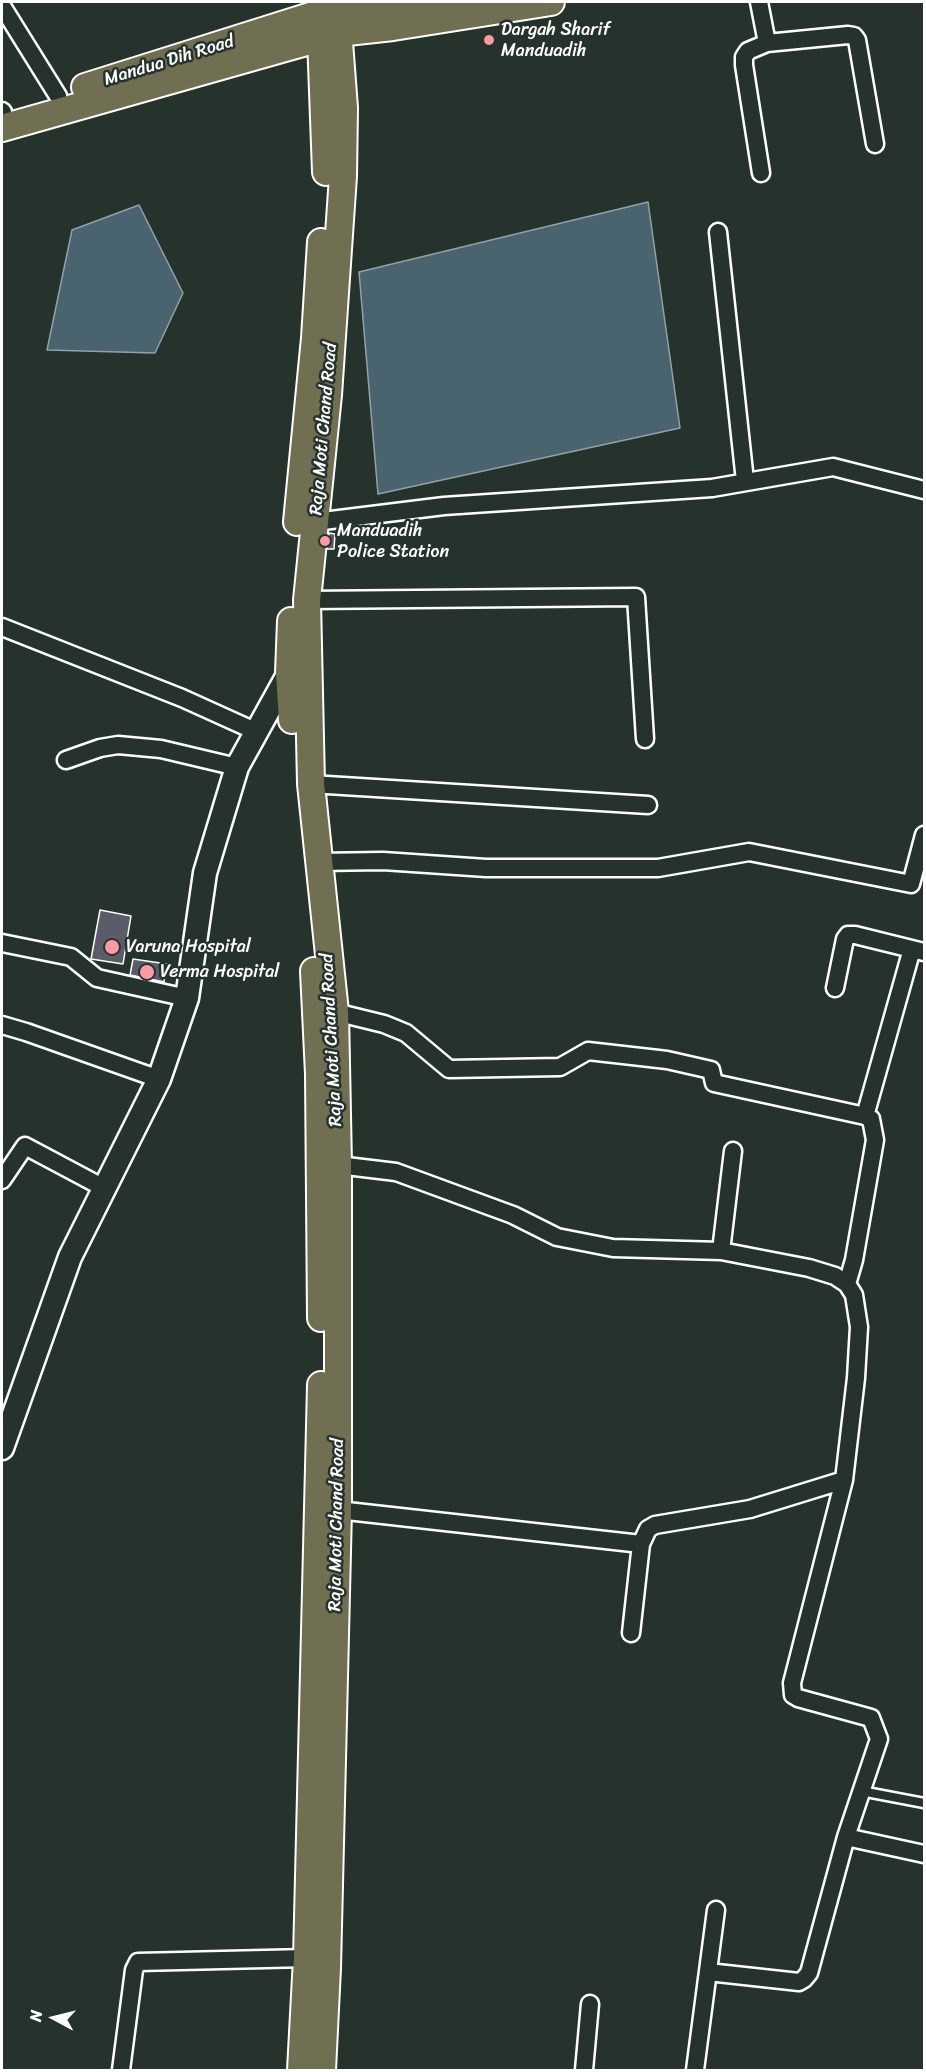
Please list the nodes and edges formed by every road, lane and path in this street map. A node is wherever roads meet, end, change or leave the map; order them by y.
1 (458, 2) edge
2 (551, 2) edge
3 (759, 2) edge
4 (2, 6) edge
5 (328, 16) edge
6 (767, 44) junction
7 (58, 96) junction
8 (2, 116) edge
9 (875, 144) dead end
10 (761, 173) dead end
11 (718, 232) dead end
12 (745, 481) junction
13 (924, 490) edge
14 (315, 522) junction
15 (307, 600) junction
16 (2, 627) edge
17 (299, 665) junction
18 (255, 731) junction
19 (645, 739) dead end
20 (66, 760) dead end
21 (237, 767) junction
22 (311, 784) junction
23 (648, 805) dead end
24 (924, 835) edge
25 (318, 862) junction
26 (2, 943) edge
27 (918, 951) edge
28 (835, 988) dead end
29 (187, 998) junction
30 (334, 1012) junction
31 (2, 1025) edge
32 (159, 1078) junction
33 (865, 1116) junction
34 (733, 1151) dead end
35 (338, 1165) junction
36 (2, 1180) edge
37 (104, 1188) junction
38 (721, 1251) junction
39 (847, 1284) junction
40 (2, 1448) edge
41 (844, 1480) junction
42 (338, 1510) junction
43 (641, 1544) junction
44 (631, 1633) dead end
45 (861, 1791) junction
46 (924, 1803) edge
47 (846, 1837) junction
48 (924, 1854) edge
49 (716, 1910) dead end
50 (308, 1958) junction
51 (708, 1972) junction
52 (590, 2004) dead end
53 (121, 2070) edge
54 (301, 2070) edge
55 (322, 2070) edge
56 (585, 2070) edge
57 (695, 2070) edge

1 - 5 main road
2 - 5 main road
3 - 6 street
4 - 7 street
5 - 7 main road, Mandua Dih Road
5 - 8 main road, Mandua Dih Road
5 - 14 main road, Raja Moti Chand Road
5 - 17 main road
6 - 9 street
6 - 10 street
7 - 8 main road, Mandua Dih Road
11 - 12 street
12 - 13 street
12 - 14 street
14 - 15 main road, Raja Moti Chand Road
15 - 17 main road, Raja Moti Chand Road
15 - 19 street
16 - 18 street
17 - 18 street
17 - 22 main road, Raja Moti Chand Road
17 - 50 main road
18 - 21 street
20 - 21 street
21 - 29 street
22 - 23 street
22 - 25 main road, Raja Moti Chand Road
24 - 25 street
25 - 30 main road, Raja Moti Chand Road
26 - 29 street
27 - 28 street
27 - 33 street
29 - 32 street
30 - 33 street
30 - 35 main road, Raja Moti Chand Road
31 - 32 street
32 - 37 street
33 - 39 street
34 - 38 street
35 - 38 street
35 - 42 main road, Raja Moti Chand Road
36 - 37 street
37 - 40 street
38 - 39 street
39 - 41 street
41 - 43 street
41 - 45 street
42 - 43 street
42 - 55 main road, Raja Moti Chand Road
43 - 44 street
45 - 46 lane
45 - 47 street
47 - 48 street
47 - 51 street
49 - 51 street
50 - 53 street
50 - 54 main road
51 - 57 street
52 - 56 street

